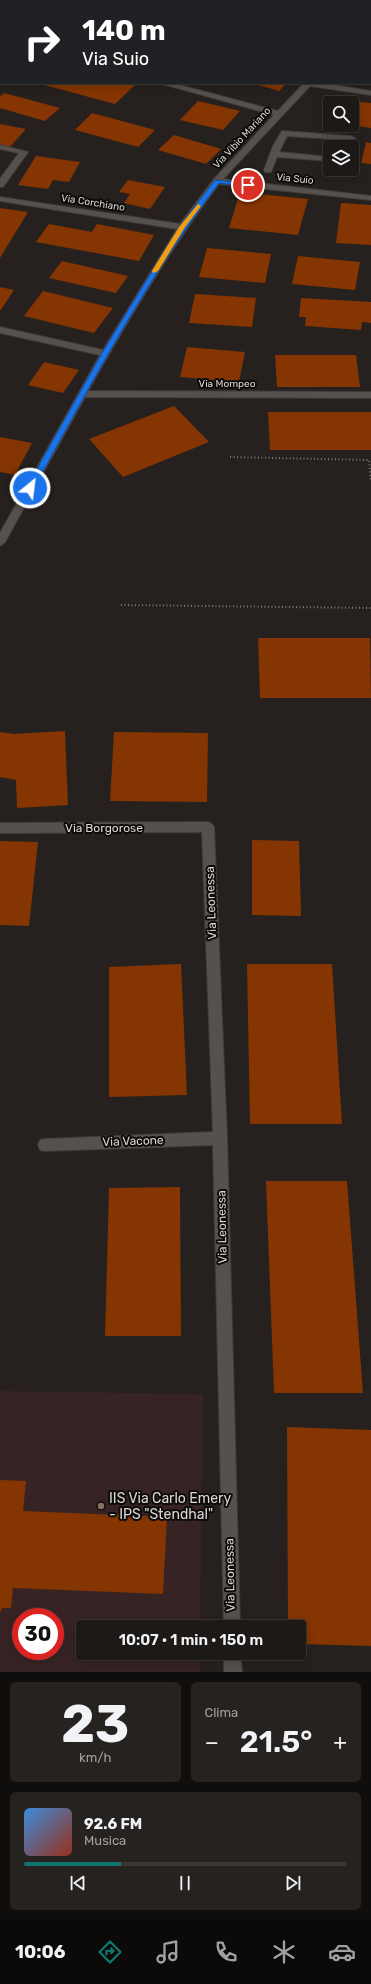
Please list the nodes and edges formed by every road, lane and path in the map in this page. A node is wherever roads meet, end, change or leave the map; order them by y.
1 (167, 84) edge
2 (307, 84) edge
3 (314, 84) edge
4 (371, 93) edge
5 (279, 114) junction
6 (351, 138) dead end
7 (268, 146) junction
8 (0, 147) edge
9 (323, 158) edge
10 (268, 170) dead end
11 (217, 181) junction
12 (0, 185) edge
13 (371, 198) edge
14 (0, 199) edge
15 (182, 227) junction
16 (0, 330) edge
17 (105, 353) junction
18 (83, 394) junction
19 (371, 395) edge
20 (230, 457) dead end
21 (371, 482) edge
22 (0, 542) edge
23 (121, 605) dead end
24 (371, 608) edge
25 (208, 827) joint
26 (0, 828) edge
27 (220, 1138) junction
28 (45, 1144) dead end
29 (232, 1620) edge
30 (232, 1660) edge
31 (233, 1672) edge

1 - 5 street
2 - 5 street, Via Vibio Mariano
3 - 4 street
5 - 7 street, Via Vibio Mariano
6 - 7 street
7 - 9 street
7 - 10 street
7 - 11 street, Via Vibio Mariano
8 - 12 street
11 - 13 street, Via Suio
11 - 15 street, Via Vibio Mariano
14 - 15 street, Via Corchiano
15 - 17 street, Via Vibio Mariano
16 - 17 street
17 - 18 street, Via Vibio Mariano
18 - 19 street, Via Mompeo
18 - 22 street, Via Vibio Mariano
20 - 21 path
23 - 24 path
25 - 26 street, Via Borgorose
25 - 27 street, Via Leonessa
27 - 28 street, Via Vacone
27 - 29 street, Via Leonessa
30 - 31 street

